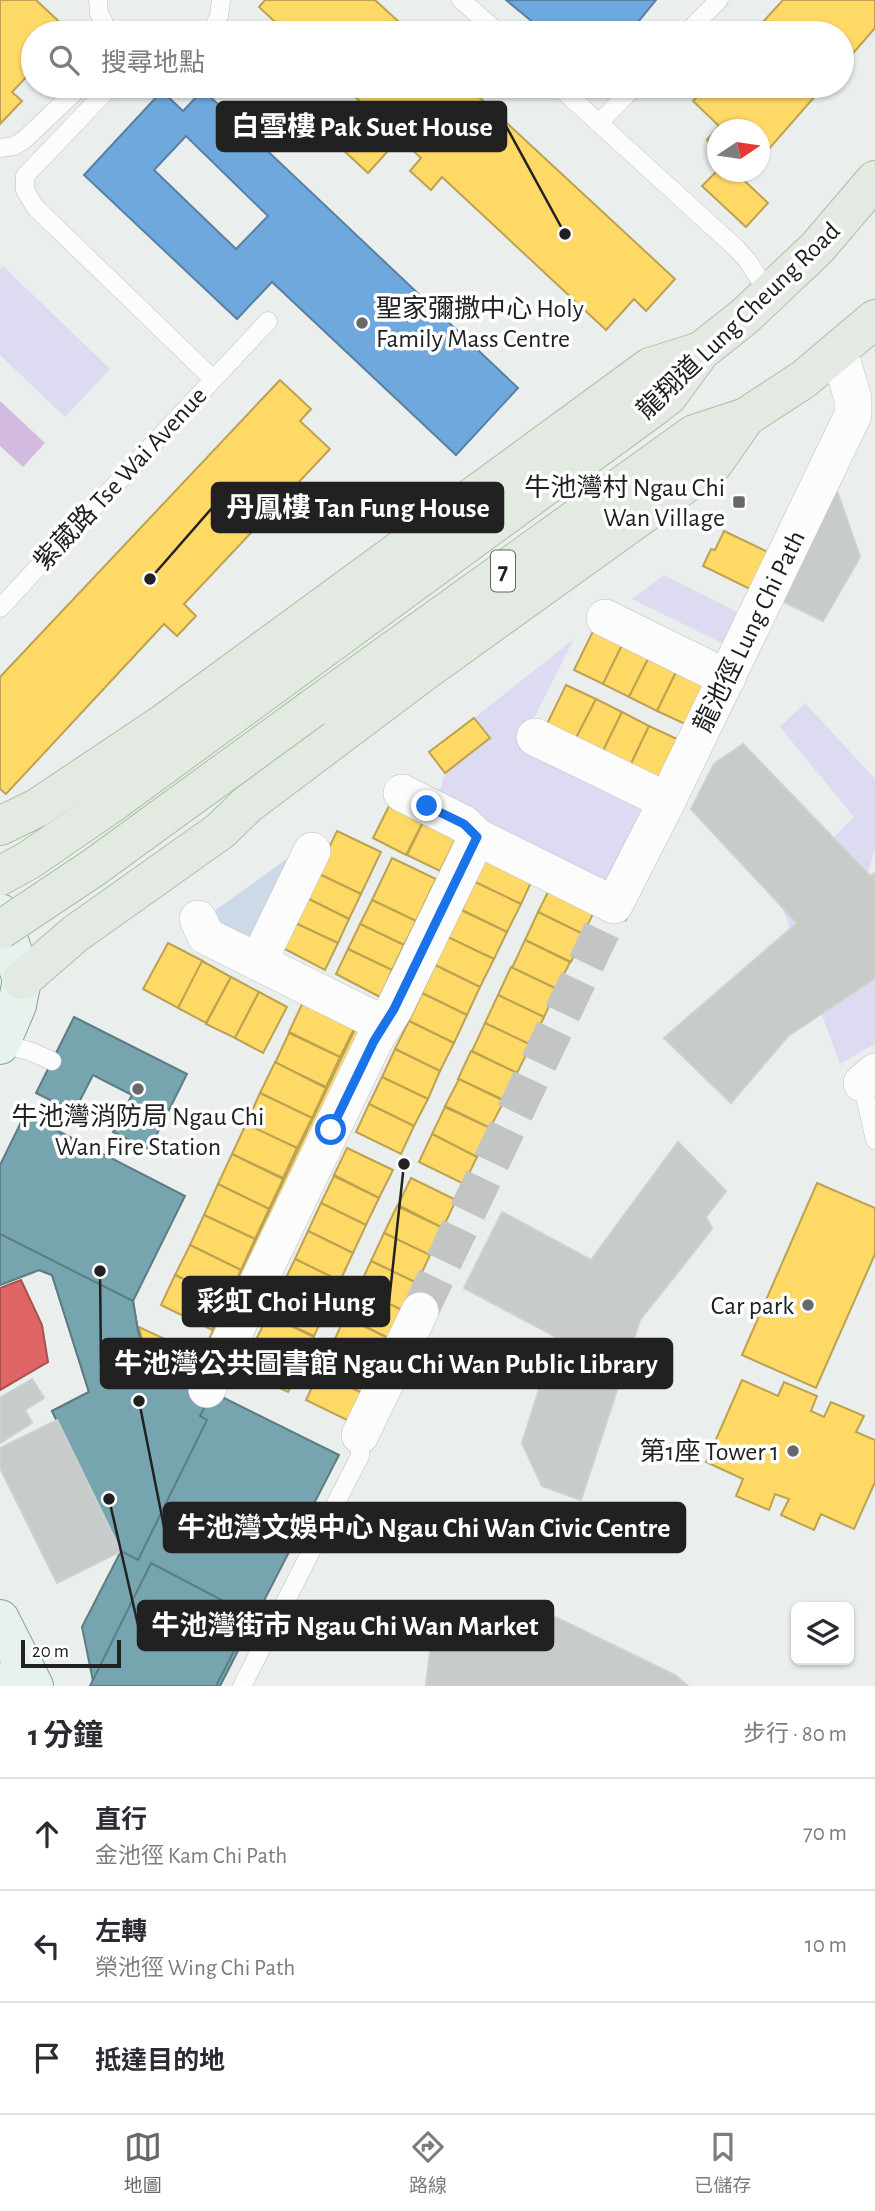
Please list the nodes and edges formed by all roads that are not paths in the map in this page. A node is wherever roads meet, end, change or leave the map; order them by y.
1 (98, 0) edge
2 (221, 0) edge
3 (461, 0) edge
4 (719, 0) edge
5 (103, 21) edge
6 (217, 21) edge
7 (485, 21) edge
8 (698, 21) edge
9 (68, 98) edge
10 (100, 98) edge
11 (572, 98) edge
12 (623, 98) edge
13 (599, 122) junction
14 (0, 148) edge
15 (875, 180) edge
16 (769, 294) junction
17 (875, 319) edge
18 (268, 321) dead end
19 (701, 351) junction
20 (839, 351) junction
21 (212, 378) junction
22 (746, 417) junction
23 (0, 608) edge
24 (605, 618) dead end
25 (727, 678) junction
26 (535, 737) dead end
27 (402, 793) dead end
28 (667, 800) junction
29 (0, 826) edge
30 (477, 837) junction
31 (312, 851) dead end
32 (0, 876) edge
33 (0, 914) edge
34 (198, 919) dead end
35 (0, 930) edge
36 (258, 962) junction
37 (11, 982) edge
38 (383, 1024) junction
39 (0, 1044) edge
40 (52, 1061) dead end
41 (868, 1077) edge
42 (875, 1140) edge
43 (419, 1311) tunnel mouth
44 (206, 1389) dead end
45 (360, 1435) joint
46 (0, 1619) edge
47 (34, 1686) edge
48 (242, 1686) edge

1 - 5 lane
2 - 6 lane
3 - 7 lane
4 - 8 lane
9 - 14 lane
10 - 21 lane, 紫葳路 Tse Wai Avenue
11 - 13 lane
12 - 13 lane
13 - 16 lane
15 - 16 highway, 龍翔道 Lung Cheung Road / 7
16 - 19 highway, 龍翔道 Lung Cheung Road / 7
17 - 20 highway, 龍翔道 Lung Cheung Road / 7
18 - 21 lane, 紫葳路 Tse Wai Avenue
19 - 29 highway
19 - 32 highway, 龍翔道 Lung Cheung Road / 7
20 - 22 highway, 龍翔道 Lung Cheung Road / 7
20 - 25 street, 龍池徑 Lung Chi Path
21 - 23 lane, 紫葳路 Tse Wai Avenue
22 - 35 highway, 龍翔道 Lung Cheung Road / 7, bridge
22 - 37 highway
24 - 25 street
25 - 28 street, 龍池徑 Lung Chi Path
26 - 28 street
27 - 30 street
28 - 30 street, 龍池徑 Lung Chi Path
30 - 38 street
31 - 36 street
33 - 37 main road
34 - 36 street
36 - 38 street
37 - 39 main road
38 - 44 street
39 - 40 lane
41 - 42 lane
43 - 45 street
45 - 48 lane
46 - 47 main road

